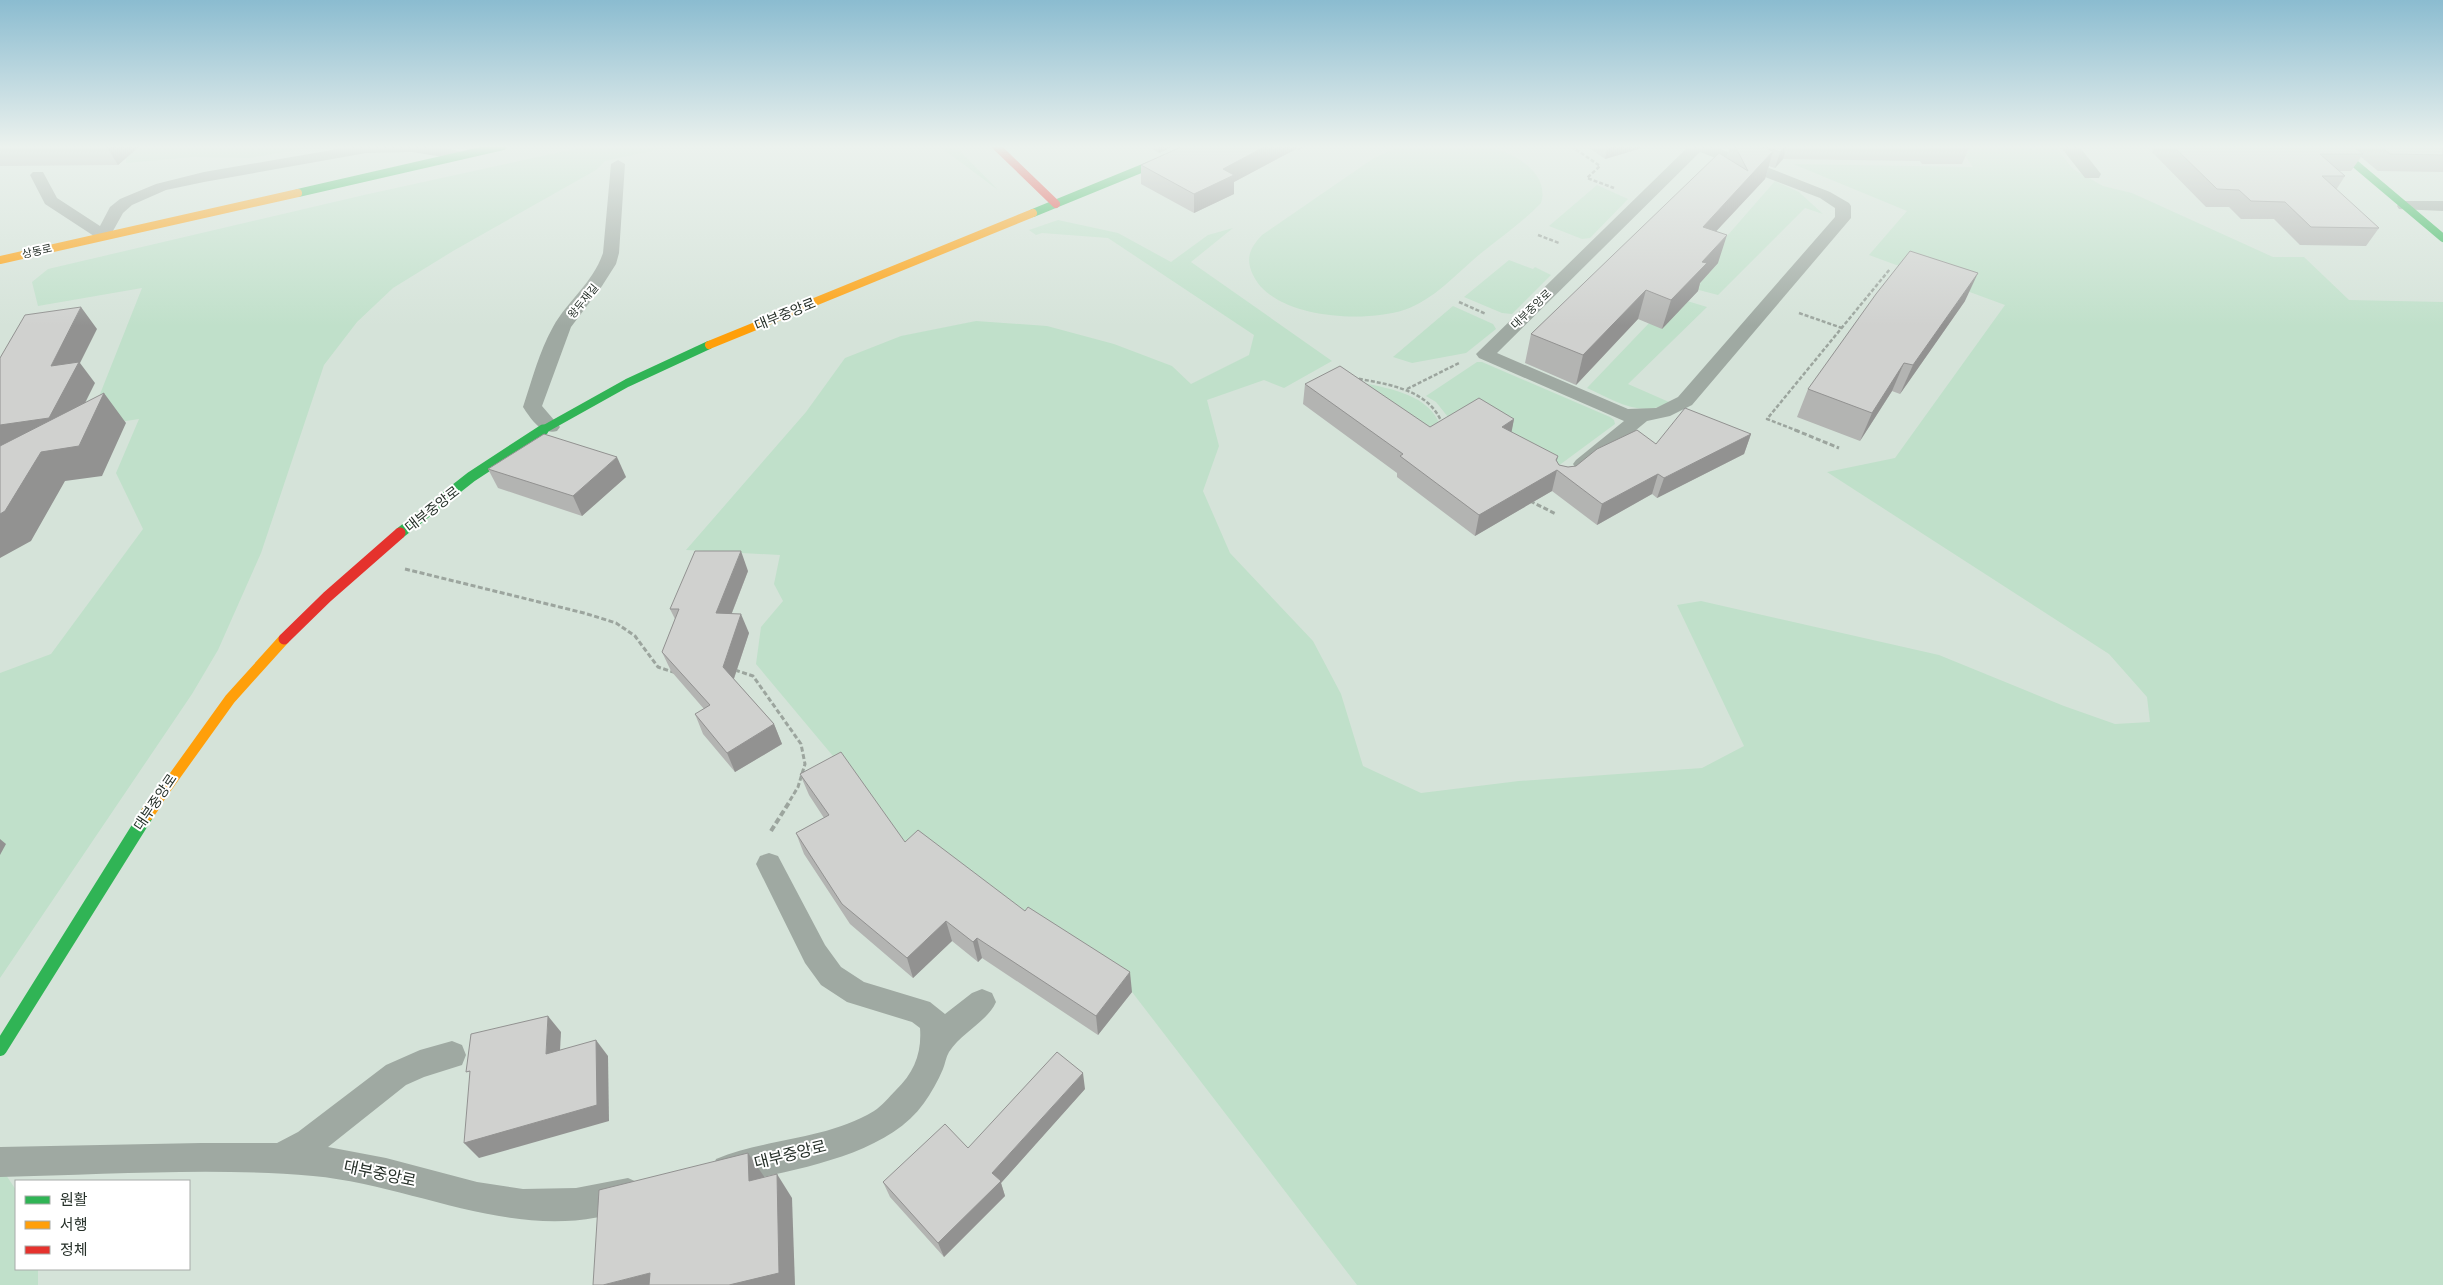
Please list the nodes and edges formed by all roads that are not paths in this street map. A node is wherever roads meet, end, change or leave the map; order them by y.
1 (58, 206) edge
2 (121, 206) edge
3 (235, 206) edge
4 (615, 206) edge
5 (1051, 206) edge
6 (1637, 206) edge
7 (1842, 206) edge
8 (2405, 206) joint
9 (2443, 206) edge
10 (104, 235) junction
11 (2443, 238) edge
12 (0, 260) edge
13 (1641, 416) junction
14 (550, 427) junction
15 (1570, 474) edge
16 (768, 864) road end
17 (982, 1002) dead end
18 (936, 1046) junction
19 (0, 1049) edge
20 (452, 1055) dead end
21 (280, 1158) junction
22 (0, 1162) edge
23 (702, 1176) edge
24 (655, 1188) edge

1 - 10 lane
2 - 10 lane, 상동로
3 - 10 street, 상동로
4 - 14 lane, 왕두재길
5 - 14 street, 대부중앙로
6 - 13 lane, 대부중앙로
7 - 13 lane, 대부중앙로
8 - 9 lane
8 - 11 street
10 - 12 street, 상동로
13 - 15 lane
14 - 19 street, 대부중앙로
16 - 18 lane, 대부중앙로
17 - 18 lane
18 - 23 lane, 대부중앙로
20 - 21 lane, 대부중앙로
21 - 22 lane, 대부중앙로
21 - 24 lane, 대부중앙로

